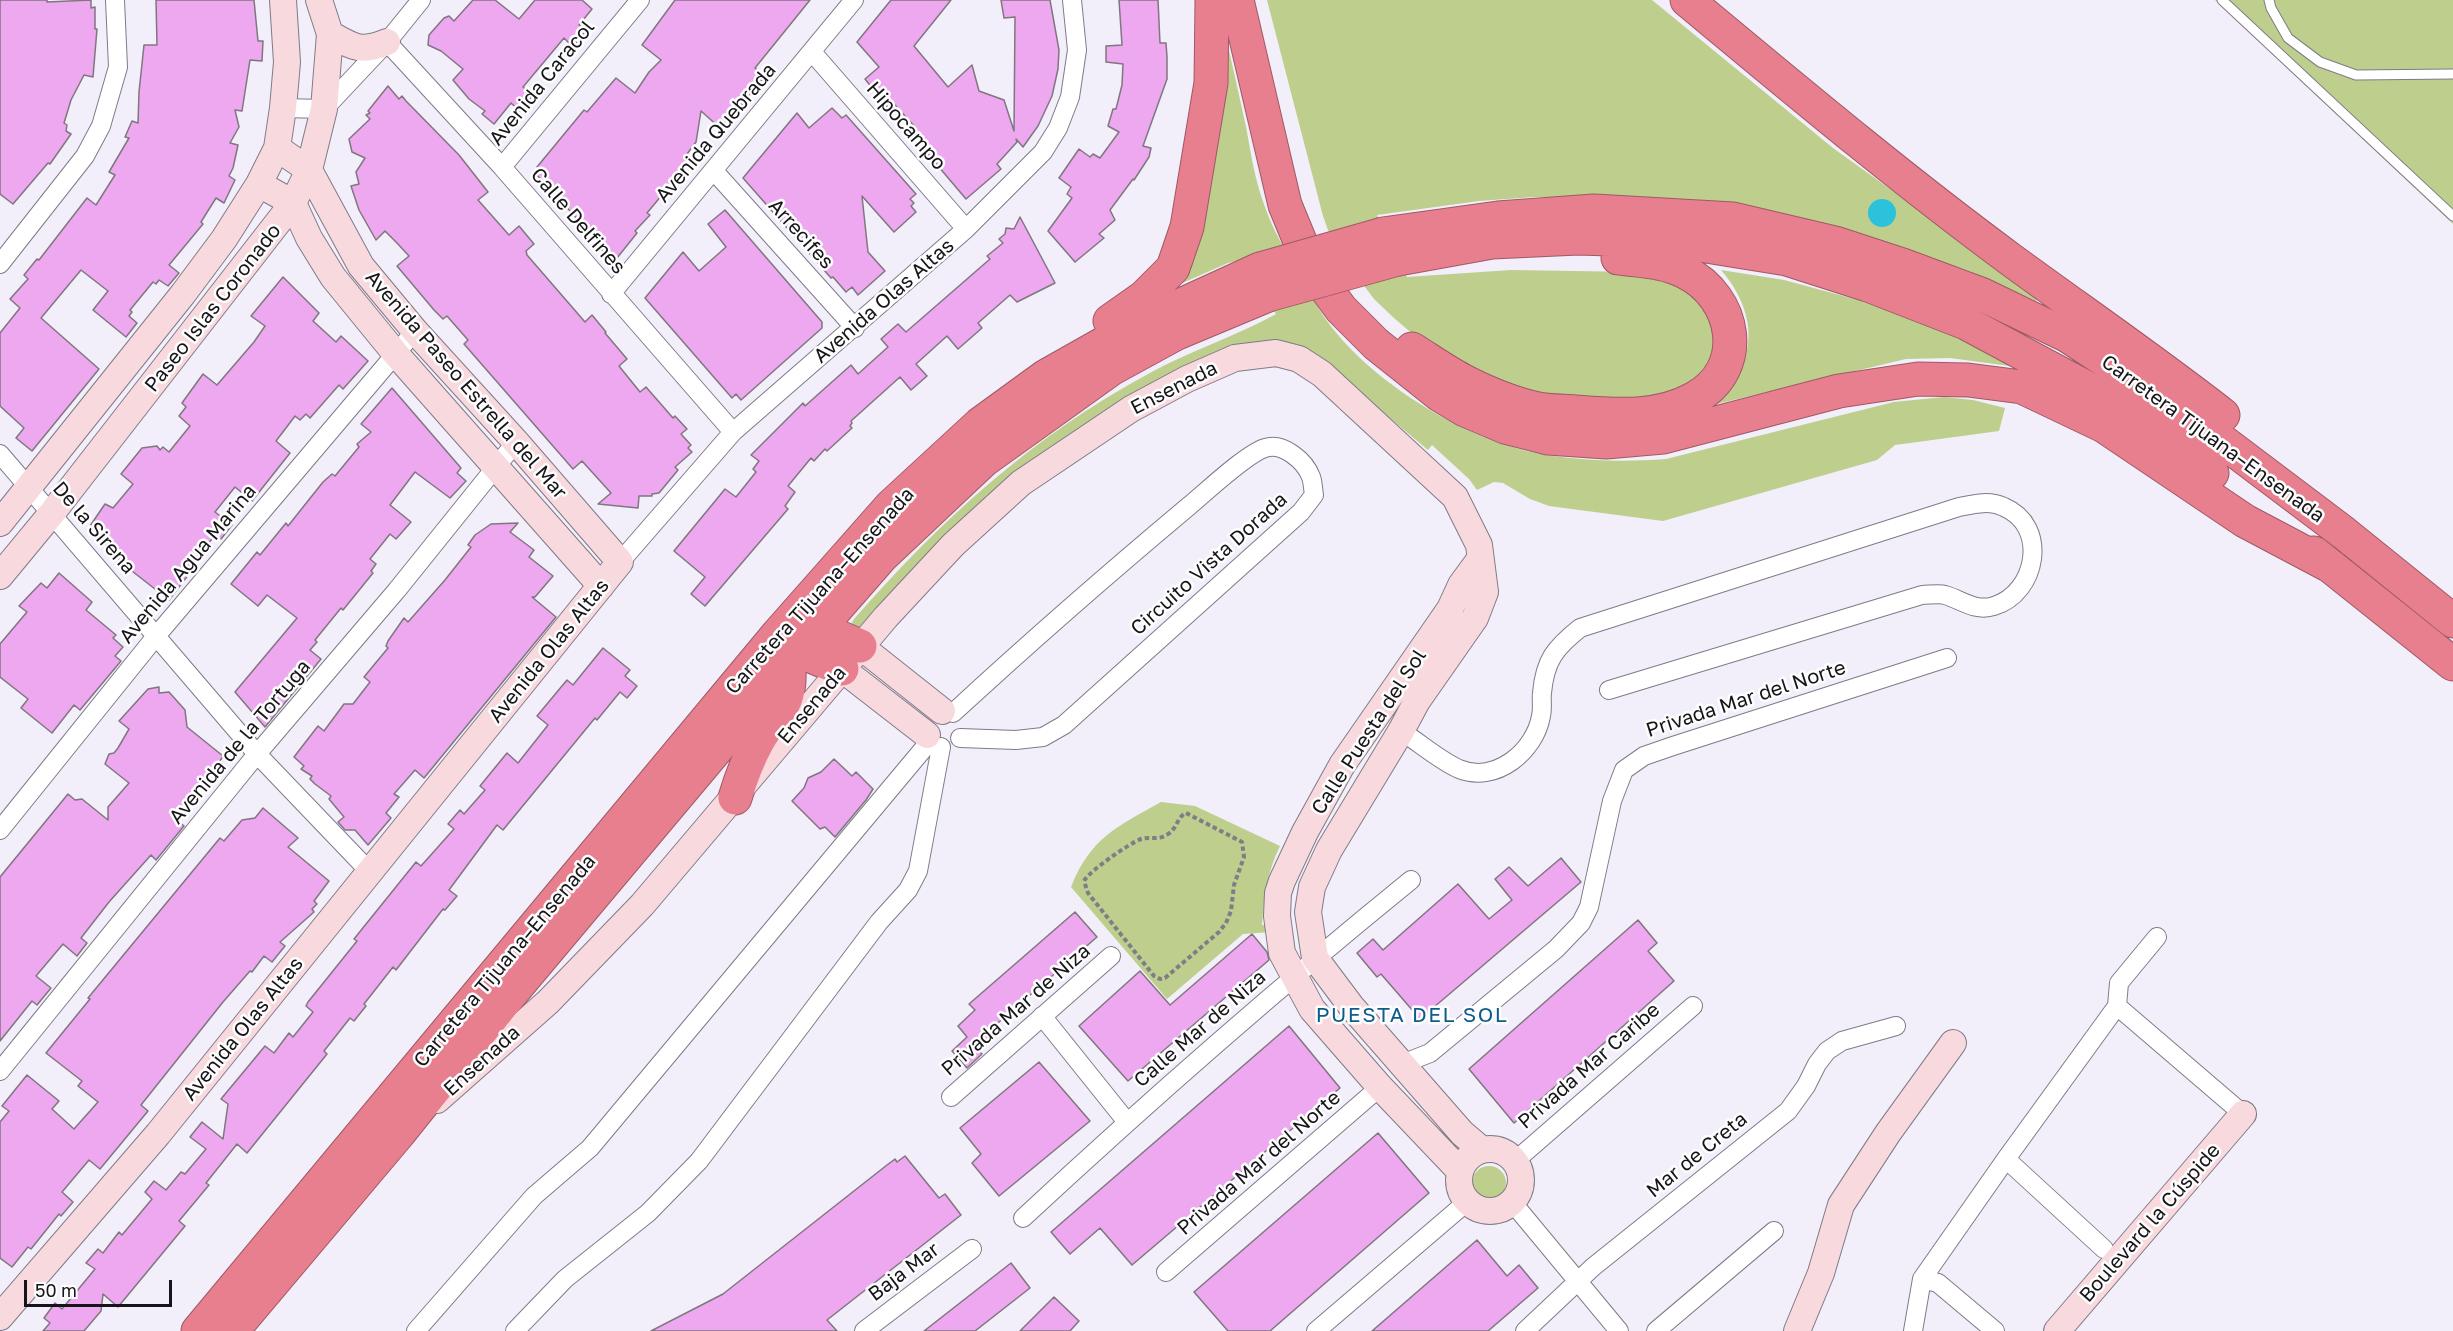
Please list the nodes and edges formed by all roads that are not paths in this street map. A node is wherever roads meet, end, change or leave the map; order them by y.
1 (115, 0) edge
2 (283, 0) edge
3 (319, 0) edge
4 (421, 0) edge
5 (640, 0) edge
6 (854, 0) edge
7 (1072, 0) edge
8 (1212, 0) edge
9 (1237, 0) edge
10 (1256, 0) edge
11 (1687, 0) edge
12 (2222, 0) edge
13 (2269, 0) edge
14 (330, 34) junction
15 (387, 42) junction
16 (812, 52) junction
17 (2453, 74) edge
18 (283, 108) junction
19 (324, 109) junction
20 (277, 148) junction
21 (502, 167) junction
22 (309, 170) junction
23 (714, 171) junction
24 (259, 184) junction
25 (293, 203) junction
26 (2453, 216) edge
27 (966, 228) junction
28 (1492, 242) junction
29 (1390, 247) junction
30 (0, 264) edge
31 (1264, 282) junction
32 (611, 294) junction
33 (855, 328) junction
34 (415, 331) junction
35 (395, 353) junction
36 (1276, 353) joint
37 (1046, 376) junction
38 (733, 432) junction
39 (516, 442) junction
40 (0, 454) edge
41 (497, 468) junction
42 (30, 487) junction
43 (52, 513) junction
44 (0, 523) edge
45 (2344, 533) junction
46 (1480, 559) junction
47 (620, 562) junction
48 (2332, 567) junction
49 (0, 576) edge
50 (601, 586) junction
51 (2453, 621) edge
52 (157, 635) junction
53 (802, 648) junction
54 (851, 658) junction
55 (1947, 658) dead end
56 (2453, 664) edge
57 (900, 677) junction
58 (1609, 690) dead end
59 (883, 700) junction
60 (948, 712) junction
61 (1401, 731) junction
62 (960, 738) junction
63 (933, 741) junction
64 (257, 754) junction
65 (1342, 765) junction
66 (1370, 779) junction
67 (735, 798) junction
68 (0, 830) edge
69 (370, 872) junction
70 (1411, 880) dead end
71 (2157, 937) dead end
72 (1111, 956) dead end
73 (1315, 958) junction
74 (1293, 978) junction
75 (1693, 1006) dead end
76 (2117, 1006) junction
77 (1042, 1016) junction
78 (1896, 1026) dead end
79 (1953, 1043) dead end
80 (1402, 1064) junction
81 (0, 1071) edge
82 (1380, 1087) junction
83 (951, 1097) dead end
84 (2243, 1114) joint
85 (1127, 1122) junction
86 (399, 1133) junction
87 (1482, 1150) junction
88 (2006, 1159) junction
89 (1515, 1161) junction
90 (1460, 1171) junction
91 (1468, 1202) junction
92 (1512, 1202) junction
93 (1023, 1218) dead end
94 (1774, 1231) dead end
95 (972, 1249) dead end
96 (2104, 1249) dead end
97 (1166, 1272) dead end
98 (1922, 1279) junction
99 (1579, 1281) junction
100 (3, 1309) edge
101 (198, 1331) edge
102 (232, 1331) edge
103 (416, 1331) edge
104 (515, 1331) edge
105 (864, 1331) edge
106 (1316, 1331) edge
107 (1525, 1331) edge
108 (1619, 1331) edge
109 (1656, 1331) edge
110 (1797, 1331) edge
111 (1913, 1331) edge
112 (1995, 1331) edge
113 (2057, 1331) edge

1 - 30 street
2 - 18 street, Paseo Islas Coronado
3 - 14 street, Paseo Islas Coronado
4 - 15 street
5 - 21 street, Avenida Caracol
6 - 16 street, Avenida Quebrada
7 - 27 street, Avenida Olas Altas
8 - 37 highway
9 - 48 highway
10 - 28 highway
11 - 45 highway
12 - 26 lane
13 - 17 lane
14 - 15 street
14 - 19 street, Paseo Islas Coronado
15 - 19 street
15 - 21 street, Calle Delfines
16 - 23 street, Avenida Quebrada
16 - 27 street, Hipocampo
18 - 19 street
18 - 20 street, Paseo Islas Coronado
19 - 22 street, Paseo Islas Coronado
20 - 22 street, Avenida Paseo Estrella del Mar
20 - 24 street, Paseo Islas Coronado
21 - 32 street, Calle Delfines
22 - 25 street, Paseo Islas Coronado
22 - 34 street, Avenida Paseo Estrella del Mar
23 - 32 street, Avenida Quebrada
23 - 33 street, Arrecifes
24 - 25 street
24 - 42 street, Paseo Islas Coronado
25 - 35 street, Avenida Paseo Estrella del Mar
25 - 43 street, Paseo Islas Coronado
27 - 33 street, Avenida Olas Altas
28 - 29 highway, Carretera Tijuana–Ensenada
28 - 48 highway, Carretera Tijuana–Ensenada
29 - 31 highway, Carretera Tijuana–Ensenada, bridge
29 - 45 highway, Carretera Tijuana–Ensenada
31 - 37 highway, Carretera Tijuana–Ensenada
31 - 53 highway, Carretera Tijuana–Ensenada
32 - 38 street, Calle Delfines
33 - 38 street, Avenida Olas Altas
34 - 35 street, Avenida Agua Marina
34 - 39 street, Avenida Paseo Estrella del Mar
35 - 41 street, Avenida Paseo Estrella del Mar
35 - 52 street, Avenida Agua Marina
36 - 46 street, Calle Puesta del Sol
36 - 54 street, Ensenada
37 - 101 highway, Carretera Tijuana–Ensenada
38 - 47 street, Avenida Olas Altas
39 - 41 street, Avenida de la Tortuga
39 - 47 street, Avenida Paseo Estrella del Mar
40 - 42 street, De la Sirena
41 - 50 street, Avenida Paseo Estrella del Mar
41 - 64 street, Avenida de la Tortuga
42 - 43 street, De la Sirena
42 - 44 street, Paseo Islas Coronado
43 - 49 street, Paseo Islas Coronado
43 - 52 street, De la Sirena
45 - 51 highway, Carretera Tijuana–Ensenada
46 - 61 street, Calle Puesta del Sol
46 - 65 street, Calle Puesta del Sol
47 - 50 street, Avenida Olas Altas
48 - 56 highway, Carretera Tijuana–Ensenada
50 - 69 street, Avenida Olas Altas
52 - 64 street, De la Sirena
52 - 68 street, Avenida Agua Marina
53 - 54 highway
53 - 67 highway
53 - 86 highway, Carretera Tijuana–Ensenada
54 - 57 street
54 - 59 street
54 - 67 street, Ensenada
55 - 80 street, Privada Mar del Norte
57 - 59 street
57 - 60 street
58 - 61 street
59 - 63 street
60 - 62 street
60 - 62 street, Circuito Vista Dorada
60 - 63 street
61 - 66 street, Calle Puesta del Sol
62 - 63 street
63 - 103 street
63 - 104 street
64 - 69 street, De la Sirena
64 - 81 street, Avenida de la Tortuga
65 - 66 street
65 - 74 street, Calle Puesta del Sol
66 - 73 street, Calle Puesta del Sol
67 - 86 street, Ensenada
69 - 100 street, Avenida Olas Altas
70 - 73 street, Calle Mar de Niza
71 - 76 street
72 - 77 street, Privada Mar de Niza
73 - 74 street, Calle Mar de Niza
73 - 80 street, Calle Puesta del Sol
74 - 82 street, Calle Puesta del Sol
74 - 85 street, Calle Mar de Niza
75 - 89 street, Privada Mar Caribe
76 - 84 street
76 - 88 street
77 - 83 street, Privada Mar de Niza
77 - 85 street
78 - 99 street, Mar de Creta
79 - 110 street
80 - 87 street, Calle Puesta del Sol
82 - 90 street, Calle Puesta del Sol
82 - 97 street, Privada Mar del Norte
84 - 113 street, Boulevard la Cúspide
85 - 93 street, Calle Mar de Niza
86 - 102 highway, Carretera Tijuana–Ensenada
87 - 89 street
87 - 90 street
88 - 96 street
88 - 98 street
89 - 92 street
90 - 91 street
91 - 92 street
91 - 106 street
92 - 99 street
94 - 109 street
95 - 105 street, Baja Mar
98 - 111 street
98 - 112 street
99 - 107 street, Mar de Creta
99 - 108 street

